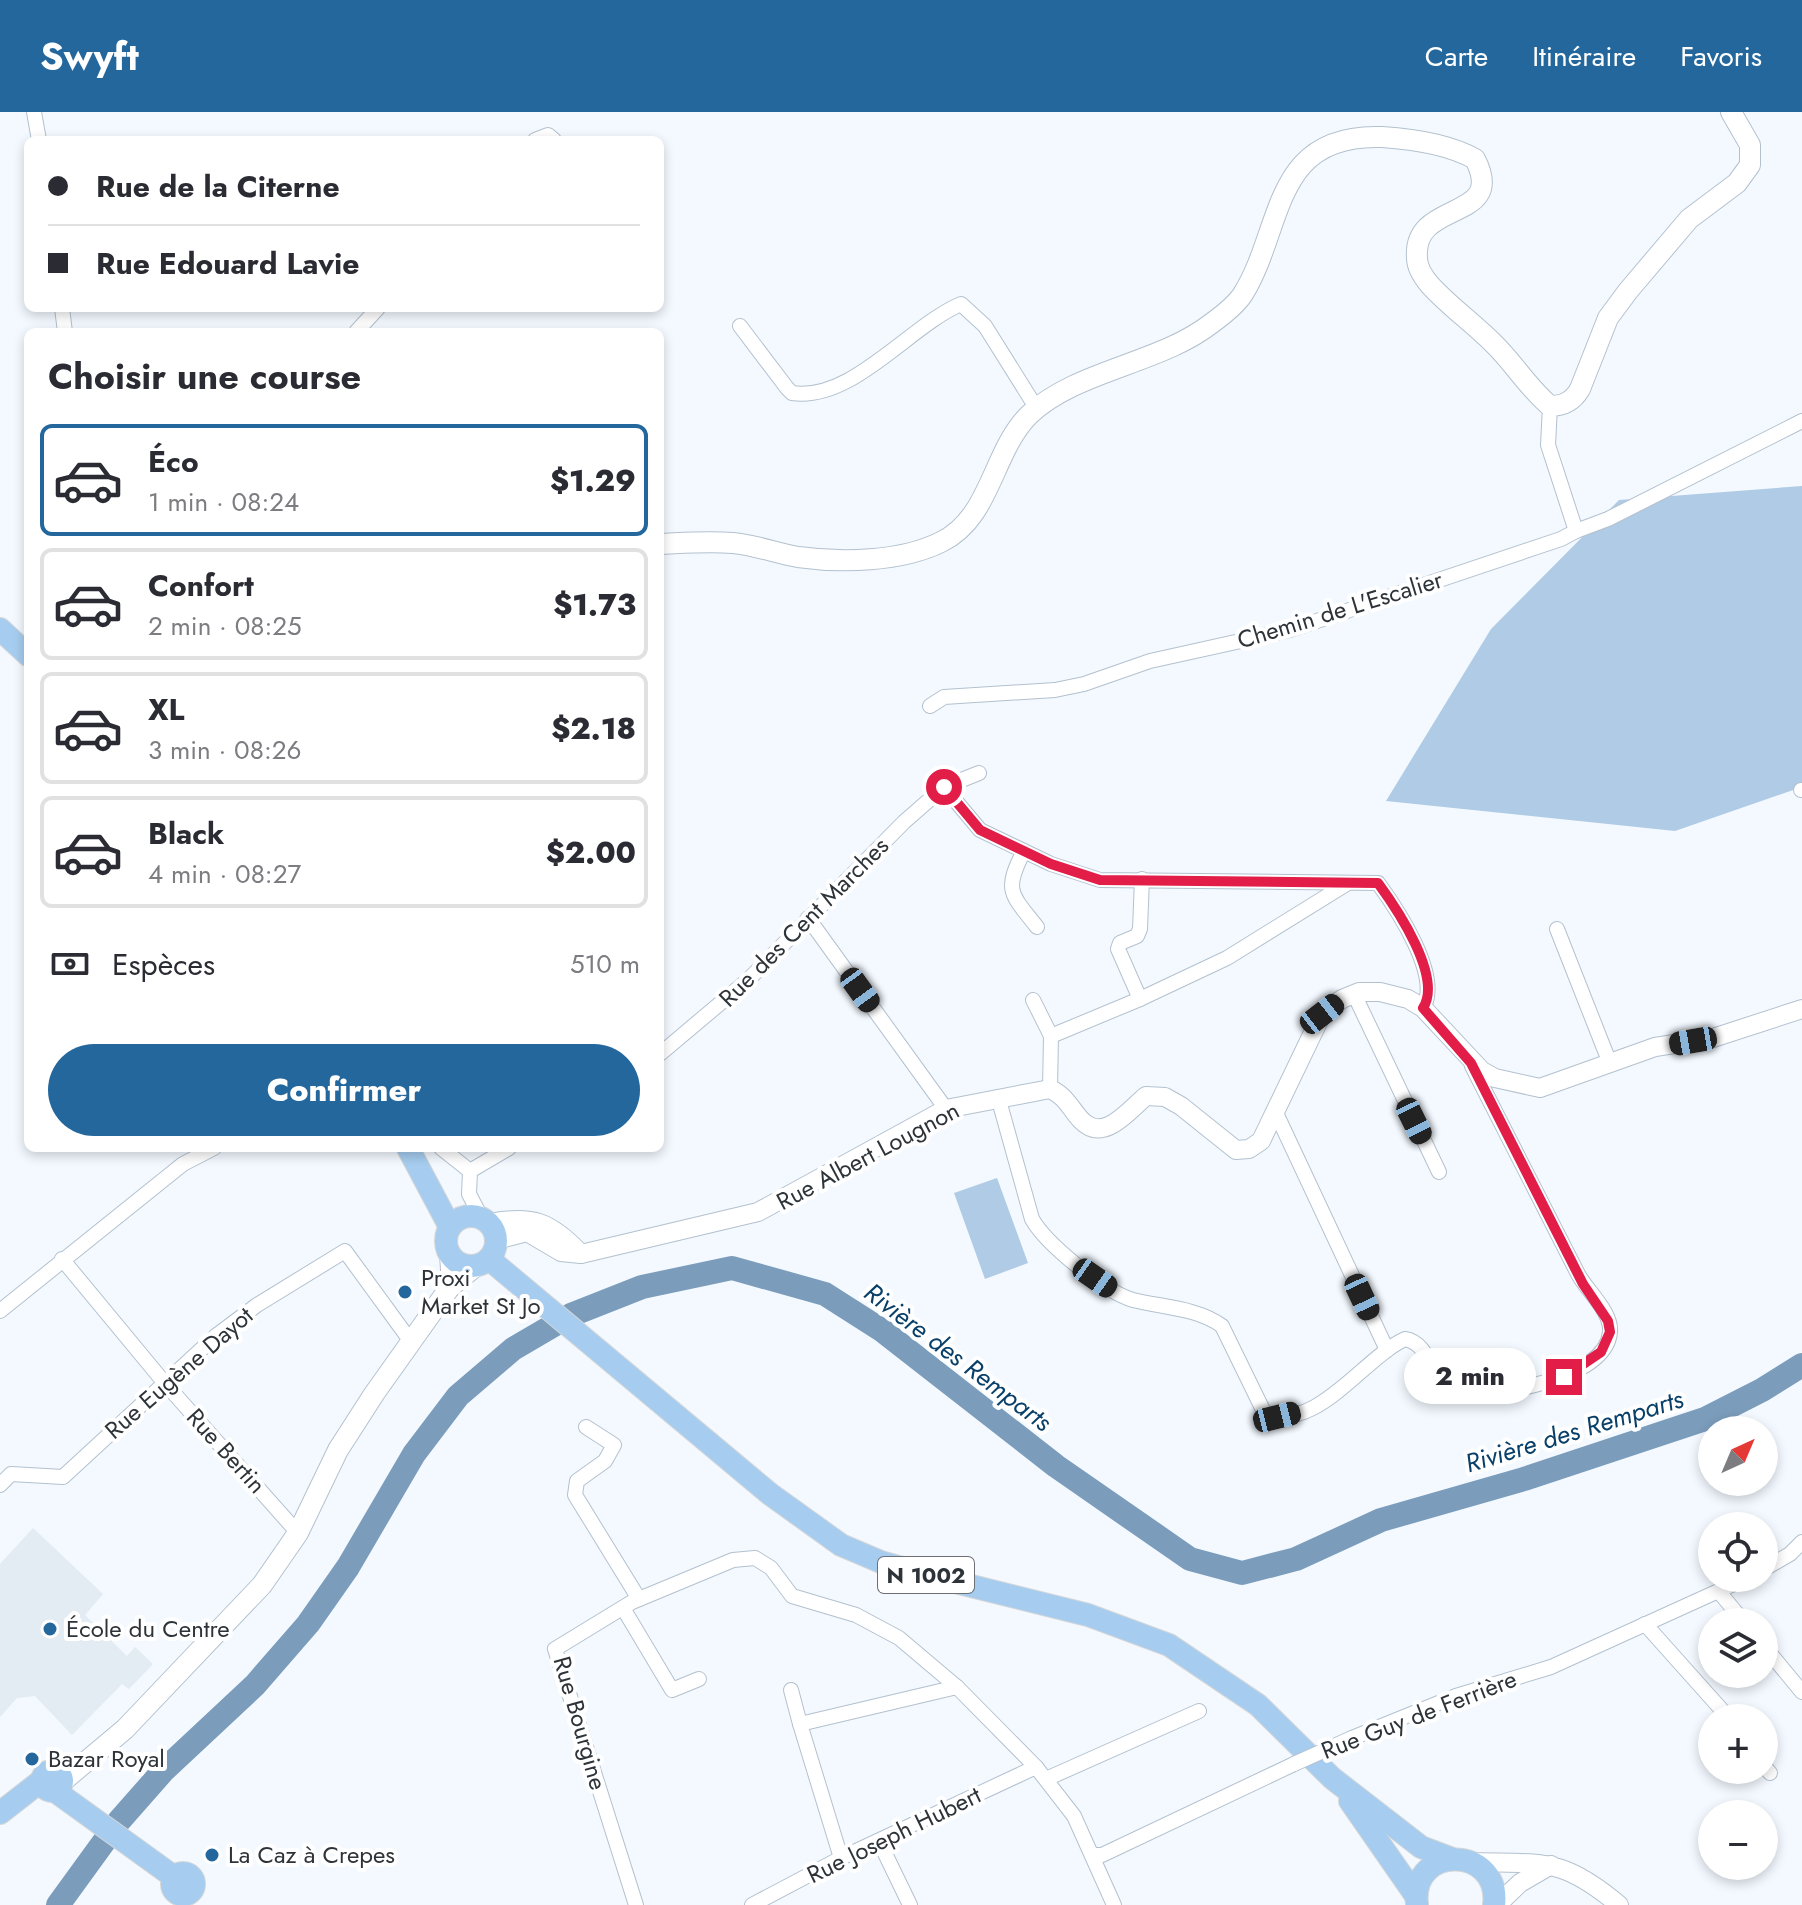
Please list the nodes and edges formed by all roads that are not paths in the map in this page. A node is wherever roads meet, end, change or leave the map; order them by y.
1 (34, 112) edge
2 (1731, 112) edge
3 (38, 136) edge
4 (374, 312) edge
5 (740, 326) dead end
6 (360, 328) edge
7 (1550, 406) junction
8 (1037, 409) junction
9 (1802, 421) edge
10 (1576, 531) junction
11 (664, 544) edge
12 (0, 629) edge
13 (24, 651) edge
14 (930, 706) dead end
15 (979, 773) dead end
16 (944, 787) junction
17 (1024, 851) junction
18 (1142, 879) junction
19 (1350, 882) junction
20 (808, 918) junction
21 (1037, 927) dead end
22 (1557, 929) dead end
23 (1354, 994) junction
24 (1140, 999) junction
25 (1033, 1000) dead end
26 (1423, 1008) junction
27 (1802, 1009) edge
28 (1051, 1036) junction
29 (664, 1051) edge
30 (1609, 1061) junction
31 (1471, 1063) junction
32 (1050, 1089) junction
33 (998, 1097) junction
34 (946, 1109) junction
35 (1276, 1113) junction
36 (206, 1152) edge
37 (410, 1152) edge
38 (446, 1152) edge
39 (502, 1152) edge
40 (470, 1171) junction
41 (1439, 1172) dead end
42 (478, 1236) junction
43 (450, 1254) joint
44 (62, 1259) junction
45 (452, 1286) junction
46 (0, 1311) edge
47 (412, 1343) junction
48 (1387, 1350) junction
49 (163, 1381) junction
50 (586, 1427) dead end
51 (0, 1485) edge
52 (298, 1533) junction
53 (1802, 1542) edge
54 (1778, 1561) edge
55 (1720, 1593) joint
56 (639, 1599) junction
57 (623, 1608) junction
58 (1732, 1608) edge
59 (1645, 1624) junction
60 (1778, 1663) edge
61 (699, 1679) dead end
62 (957, 1687) junction
63 (791, 1690) dead end
64 (1802, 1692) edge
65 (1716, 1704) edge
66 (1199, 1711) dead end
67 (800, 1724) junction
68 (1036, 1767) junction
69 (1332, 1778) junction
70 (1046, 1779) junction
71 (57, 1787) junction
72 (0, 1813) edge
73 (879, 1841) junction
74 (1093, 1855) junction
75 (841, 1858) junction
76 (1450, 1858) junction
77 (1474, 1862) junction
78 (1551, 1865) junction
79 (185, 1895) edge
80 (1416, 1902) edge
81 (636, 1905) edge
82 (752, 1905) edge
83 (910, 1905) edge
84 (1114, 1905) edge
85 (1496, 1905) edge
86 (1619, 1905) edge

1 - 3 street
2 - 7 main road
4 - 6 street
5 - 8 street
7 - 8 main road
7 - 10 street
8 - 11 main road
9 - 10 street
10 - 14 street, Chemin de L'Escalier
12 - 13 main road
15 - 16 street
16 - 17 street
16 - 20 street, Rue des Cent Marches
17 - 18 street
17 - 21 street
18 - 19 street
18 - 24 street
19 - 24 street
19 - 26 street
20 - 29 street, Rue des Cent Marches
20 - 34 street
22 - 30 street
23 - 26 street
23 - 35 street
23 - 41 street
24 - 28 street
25 - 28 street
26 - 31 street
27 - 30 street
28 - 32 street
30 - 31 street
31 - 48 street
32 - 33 street, Rue Albert Lougnon
32 - 35 street
33 - 34 street, Rue Albert Lougnon
33 - 48 street
34 - 42 street, Rue Albert Lougnon
35 - 48 street
36 - 44 street
37 - 42 main road, N 1002
38 - 40 street
39 - 40 street
40 - 42 street
42 - 43 main road, N 1002
42 - 45 main road
42 - 69 main road, N 1002
43 - 45 main road
44 - 46 street
44 - 49 street, Rue Bertin
45 - 47 main road
47 - 49 street, Rue Eugène Dayot
47 - 52 main road
49 - 51 street, Rue Eugène Dayot
49 - 52 street, Rue Bertin
50 - 56 street
52 - 71 main road
53 - 54 street
55 - 58 street
55 - 59 street, Rue Guy de Ferrière
56 - 57 street, Rue Bourgine
56 - 62 street, Rue Bourgine
57 - 61 street
57 - 81 street, Rue Bourgine
59 - 65 street
59 - 74 street, Rue Guy de Ferrière, bridge
60 - 64 street
62 - 67 street
62 - 68 street, Rue Bourgine
63 - 67 street
66 - 70 street
67 - 75 street
68 - 70 street, Rue Bourgine
68 - 73 street, Rue Joseph Hubert
69 - 76 main road, N 1002
69 - 80 main road, N 1002
70 - 74 street, Rue Bourgine
71 - 72 main road
71 - 79 main road
73 - 75 street, Rue Joseph Hubert
73 - 83 street
74 - 84 street, Rue Bourgine
75 - 82 street, Rue Joseph Hubert
76 - 77 main road
76 - 80 main road
77 - 78 street
77 - 85 main road
78 - 85 street
78 - 86 street

